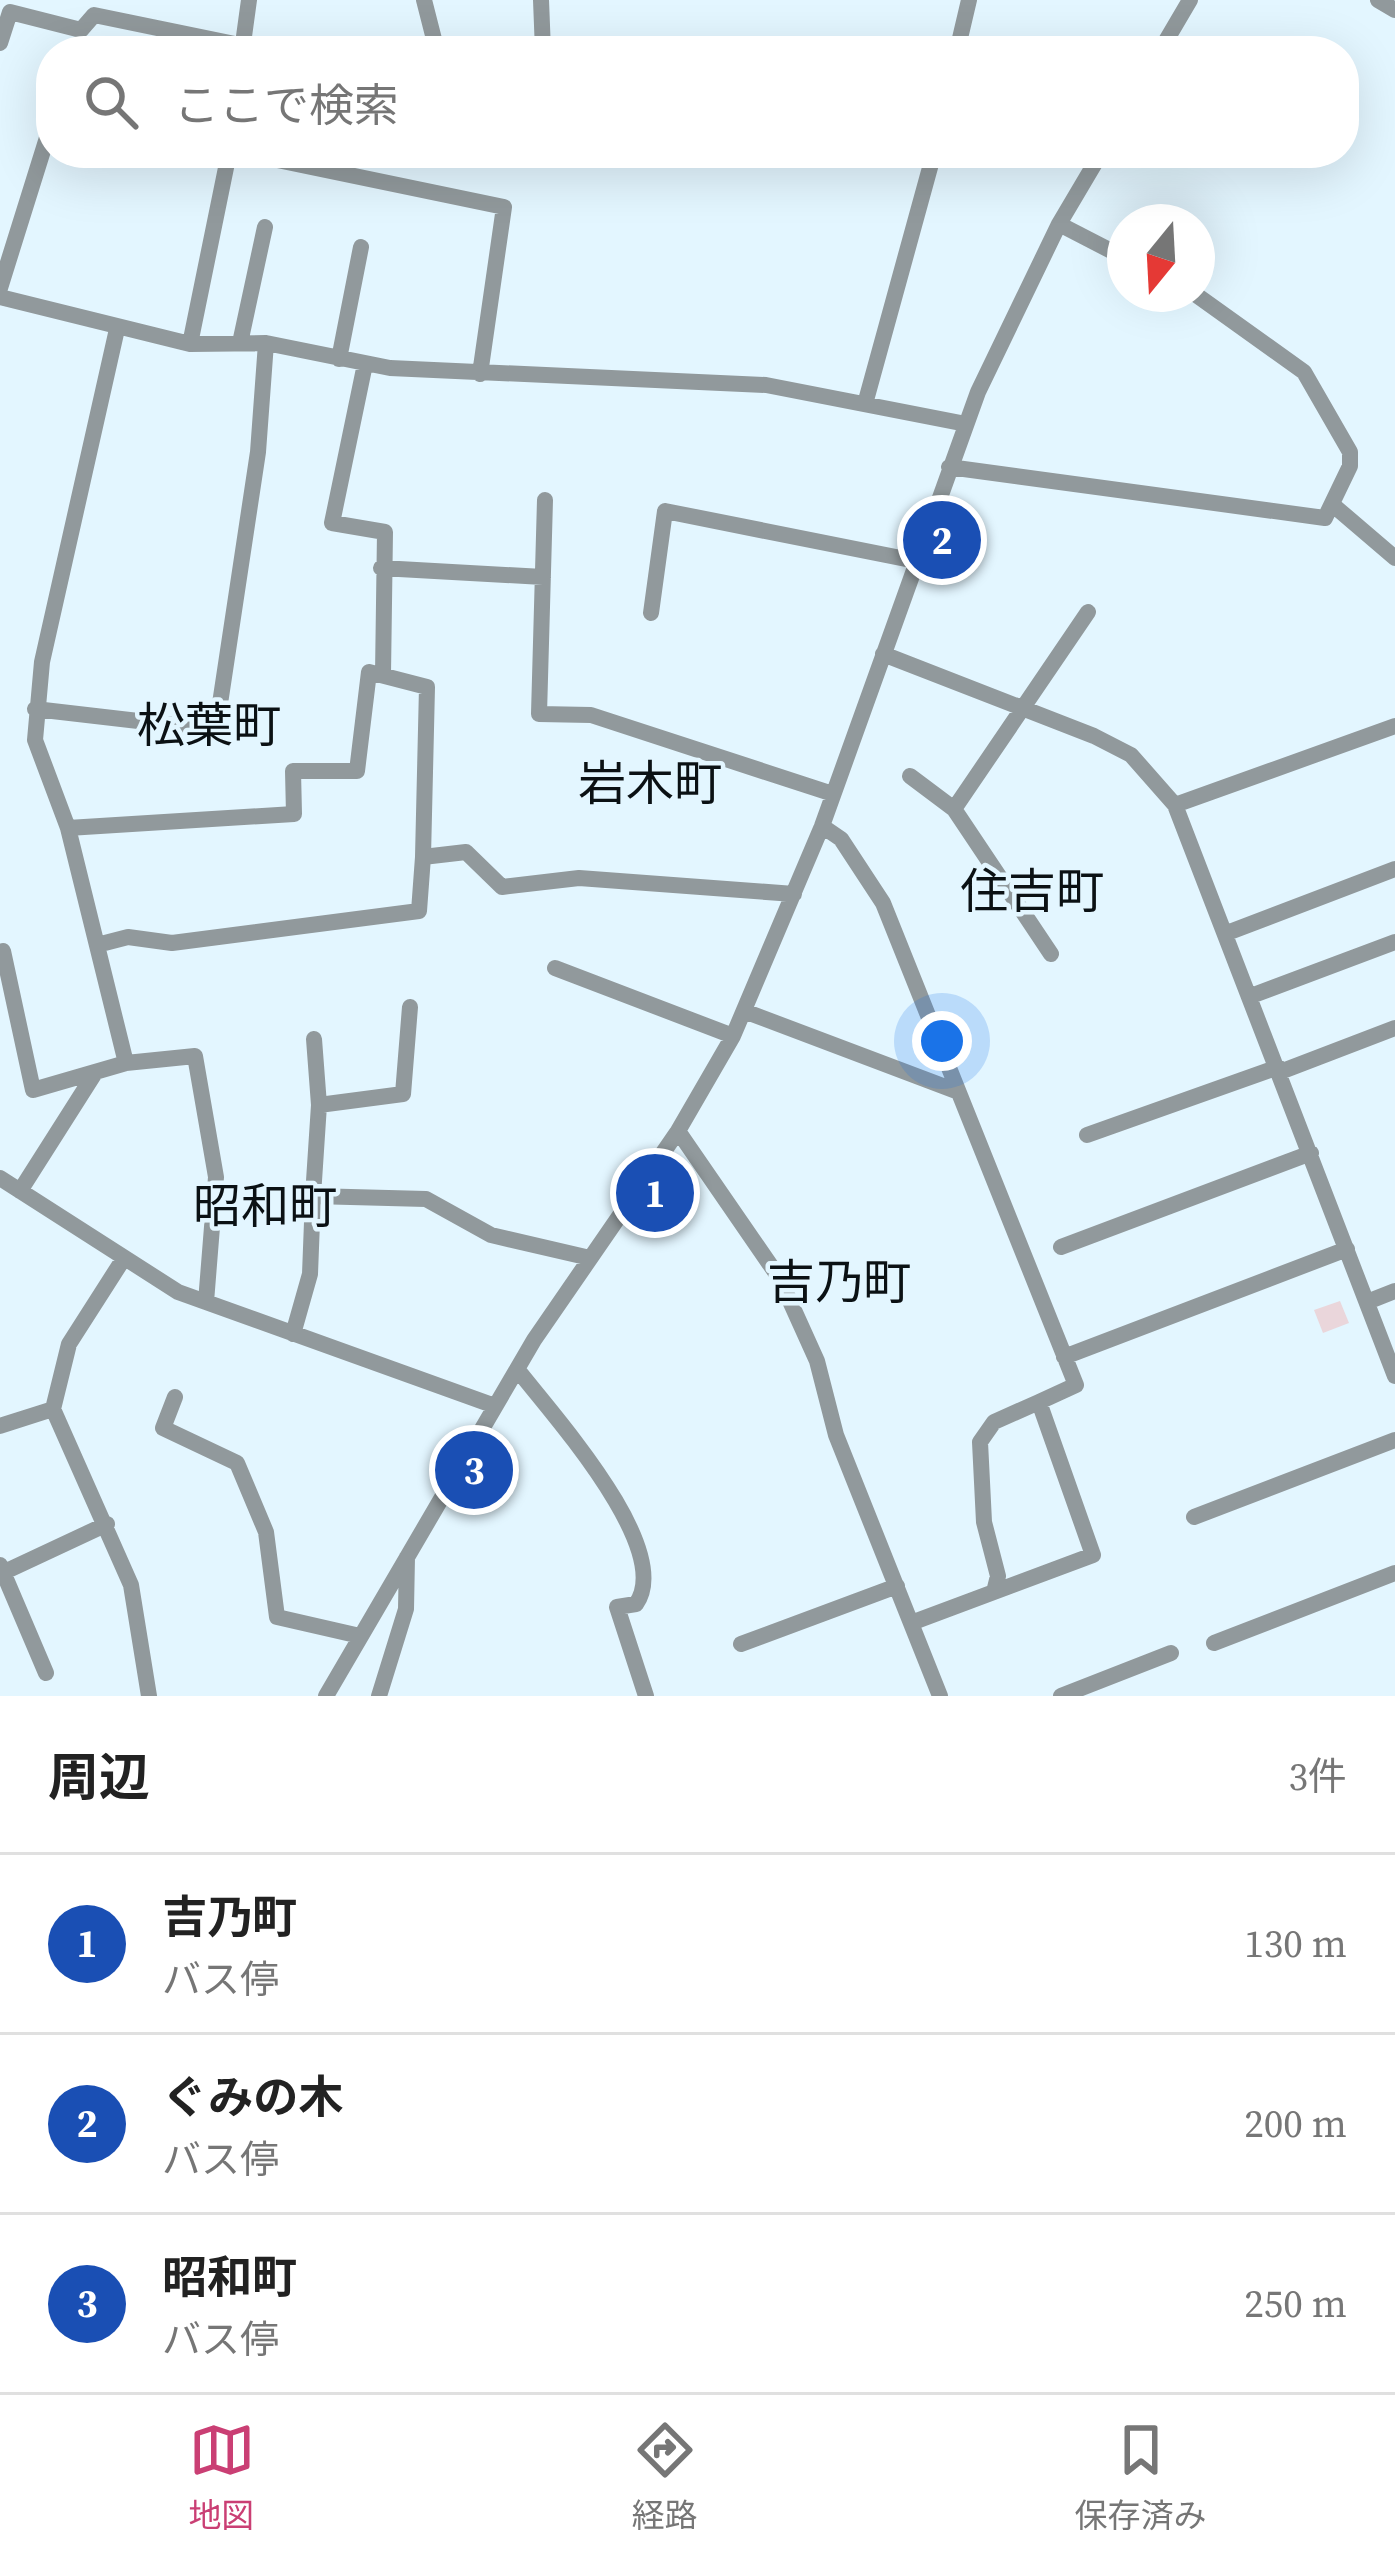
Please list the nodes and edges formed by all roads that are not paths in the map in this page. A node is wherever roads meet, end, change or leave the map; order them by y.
1 (249, 0) edge
2 (424, 0) edge
3 (541, 0) edge
4 (969, 0) edge
5 (1190, 0) edge
6 (1378, 0) edge
7 (1395, 10) edge
8 (81, 30) junction
9 (79, 36) edge
10 (185, 36) edge
11 (244, 36) edge
12 (433, 36) edge
13 (542, 36) edge
14 (961, 36) edge
15 (1169, 36) edge
16 (0, 43) edge
17 (38, 168) edge
18 (226, 168) edge
19 (316, 168) edge
20 (930, 168) edge
21 (1092, 168) edge
22 (1059, 224) junction
23 (265, 227) dead end
24 (361, 247) dead end
25 (1107, 249) edge
26 (0, 288) edge
27 (0, 297) edge
28 (1215, 308) edge
29 (117, 329) junction
30 (239, 343) junction
31 (266, 343) junction
32 (190, 344) junction
33 (339, 358) junction
34 (365, 364) junction
35 (480, 374) junction
36 (865, 404) junction
37 (966, 424) junction
38 (949, 467) junction
39 (545, 500) dead end
40 (1333, 506) junction
41 (1395, 558) edge
42 (916, 561) junction
43 (381, 568) junction
44 (543, 577) junction
45 (1088, 612) dead end
46 (651, 614) dead end
47 (884, 654) junction
48 (383, 674) junction
49 (1024, 708) junction
50 (35, 709) junction
51 (1395, 726) edge
52 (910, 776) dead end
53 (833, 794) junction
54 (1175, 805) junction
55 (955, 809) junction
56 (822, 826) junction
57 (68, 828) junction
58 (423, 857) junction
59 (1395, 869) edge
60 (794, 894) junction
61 (1227, 933) junction
62 (1395, 942) edge
63 (97, 945) junction
64 (3, 951) dead end
65 (1051, 954) dead end
66 (555, 968) dead end
67 (1251, 996) junction
68 (410, 1006) dead end
69 (744, 1011) junction
70 (1395, 1028) edge
71 (733, 1036) junction
72 (314, 1039) dead end
73 (126, 1064) junction
74 (1279, 1070) junction
75 (95, 1072) junction
76 (956, 1091) junction
77 (319, 1105) junction
78 (678, 1132) junction
79 (1088, 1135) dead end
80 (1310, 1153) junction
81 (0, 1178) edge
82 (20, 1191) junction
83 (314, 1196) junction
84 (1061, 1247) dead end
85 (1347, 1249) junction
86 (124, 1258) junction
87 (590, 1258) junction
88 (1395, 1292) edge
89 (1367, 1302) junction
90 (206, 1303) junction
91 (293, 1334) junction
92 (1064, 1357) junction
93 (517, 1369) junction
94 (1395, 1376) edge
95 (175, 1397) dead end
96 (1039, 1402) junction
97 (495, 1406) junction
98 (53, 1409) junction
99 (0, 1426) edge
100 (1395, 1440) edge
101 (1194, 1517) dead end
102 (107, 1524) junction
103 (407, 1556) junction
104 (1, 1570) edge
105 (1395, 1573) edge
106 (896, 1586) junction
107 (995, 1588) junction
108 (911, 1623) junction
109 (360, 1636) junction
110 (741, 1643) dead end
111 (1214, 1643) dead end
112 (1172, 1653) dead end
113 (46, 1673) dead end
114 (149, 1696) edge
115 (326, 1696) edge
116 (380, 1696) edge
117 (646, 1696) edge
118 (940, 1696) edge
119 (1061, 1696) edge

1 - 11 street
2 - 12 street
3 - 13 street
4 - 14 street
5 - 15 street
6 - 7 street
8 - 9 street
8 - 10 street
8 - 16 street
17 - 26 street
18 - 32 street
19 - 35 street
20 - 36 street
21 - 22 street
22 - 25 street
22 - 37 street
23 - 30 street
24 - 33 street
27 - 29 street
28 - 40 street
29 - 32 street
29 - 50 street
30 - 31 street
30 - 32 street
31 - 33 street
31 - 50 street
33 - 34 street
34 - 35 street
34 - 43 street
35 - 36 street
36 - 37 street
37 - 38 street
38 - 40 street
38 - 42 street
39 - 44 street
40 - 41 street
42 - 46 street
42 - 47 street
43 - 44 street
43 - 48 street
44 - 53 street
45 - 49 street
47 - 49 street
47 - 53 street
48 - 57 street
48 - 58 street
49 - 54 street
49 - 55 street
50 - 57 street
51 - 54 street
52 - 55 street
53 - 56 street
54 - 61 street
55 - 65 street
56 - 60 street
56 - 76 street
57 - 63 street
58 - 60 street
58 - 63 street
59 - 61 street
60 - 69 street
61 - 67 street
62 - 67 street
63 - 73 street
64 - 75 street
66 - 71 street
67 - 74 street
68 - 77 street
69 - 71 street
69 - 76 street
70 - 74 street
71 - 78 street
72 - 77 street
73 - 75 street
73 - 90 street
74 - 79 street
74 - 80 street
75 - 82 street
76 - 92 street
77 - 83 street
78 - 87 street
78 - 106 street
80 - 84 street
80 - 85 street
81 - 82 street
82 - 86 street
83 - 87 street
83 - 91 street
85 - 89 street
85 - 92 street
86 - 90 street
86 - 98 street
87 - 93 street
88 - 89 street
89 - 94 street
90 - 91 street
91 - 97 street
92 - 96 street
93 - 97 street
93 - 117 street
95 - 109 street
96 - 107 street
96 - 107 street
97 - 103 street
98 - 99 street
98 - 102 street
100 - 101 street
102 - 104 street
102 - 114 street
103 - 109 street
103 - 116 street
104 - 113 street
105 - 111 street
106 - 108 street
106 - 110 street
107 - 108 street
108 - 118 street
109 - 115 street
112 - 119 street

